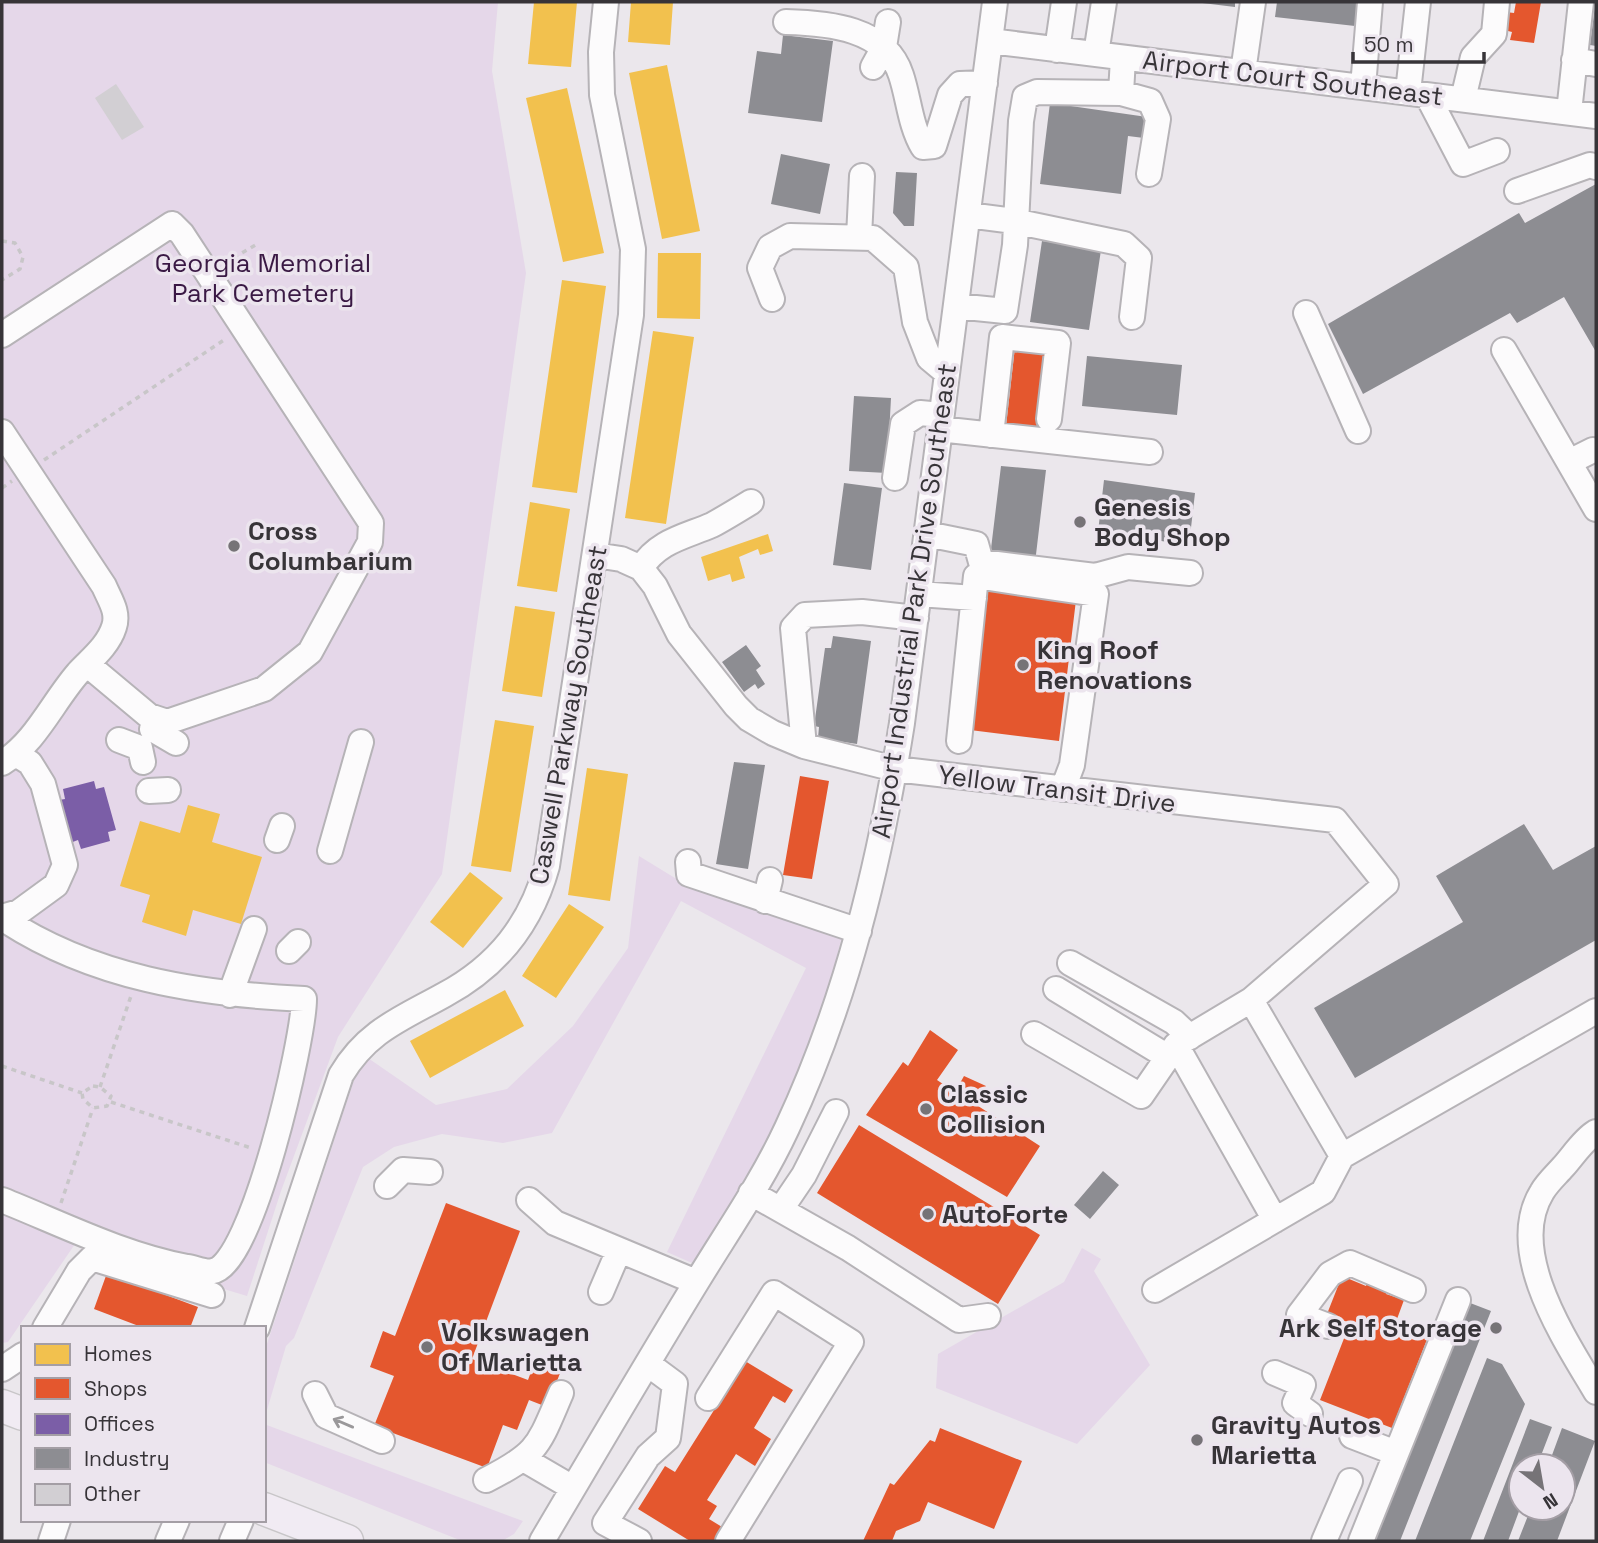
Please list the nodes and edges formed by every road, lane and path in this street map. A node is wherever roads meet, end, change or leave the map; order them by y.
1 (606, 2) edge
2 (995, 2) edge
3 (1064, 2) edge
4 (1104, 2) edge
5 (1254, 2) edge
6 (1370, 2) edge
7 (1418, 2) edge
8 (1497, 2) edge
9 (1581, 2) edge
10 (786, 22) dead end
11 (888, 22) dead end
12 (990, 41) junction
13 (1057, 50) junction
14 (1096, 54) junction
15 (878, 57) junction
16 (1123, 58) junction
17 (1585, 62) edge
18 (1243, 72) junction
19 (985, 83) junction
20 (1363, 87) junction
21 (1121, 93) junction
22 (1418, 94) junction
23 (1463, 99) junction
24 (1569, 112) junction
25 (980, 116) junction
26 (1596, 116) edge
27 (1021, 121) junction
28 (1497, 151) dead end
29 (1596, 167) edge
30 (1149, 174) dead end
31 (862, 176) dead end
32 (1517, 191) dead end
33 (968, 215) junction
34 (1014, 221) junction
35 (859, 237) junction
36 (2, 241) edge
37 (257, 244) dead end
38 (208, 274) junction
39 (2, 280) edge
40 (772, 299) dead end
41 (956, 306) junction
42 (1306, 313) dead end
43 (1132, 317) dead end
44 (243, 327) junction
45 (2, 334) edge
46 (1504, 350) dead end
47 (947, 373) junction
48 (1049, 419) dead end
49 (940, 422) junction
50 (1358, 431) dead end
51 (2, 432) edge
52 (991, 435) junction
53 (1593, 450) dead end
54 (1150, 452) dead end
55 (1569, 462) junction
56 (27, 471) junction
57 (895, 478) dead end
58 (2, 488) edge
59 (751, 502) dead end
60 (1596, 509) edge
61 (927, 534) junction
62 (595, 555) junction
63 (641, 568) junction
64 (1189, 573) dead end
65 (974, 598) junction
66 (917, 606) junction
67 (89, 664) junction
68 (142, 740) junction
69 (959, 741) dead end
70 (361, 742) dead end
71 (176, 743) dead end
72 (804, 746) junction
73 (9, 759) edge
74 (895, 769) junction
75 (1063, 789) junction
76 (330, 851) dead end
77 (688, 862) dead end
78 (2, 917) edge
79 (859, 931) junction
80 (256, 937) dead end
81 (1070, 963) dead end
82 (137, 978) junction
83 (1056, 989) dead end
84 (230, 996) junction
85 (1251, 1000) junction
86 (1596, 1011) edge
87 (1034, 1034) dead end
88 (1178, 1046) junction
89 (2, 1066) edge
90 (100, 1087) junction
91 (82, 1093) junction
92 (111, 1102) junction
93 (93, 1108) junction
94 (836, 1112) dead end
95 (1596, 1132) edge
96 (270, 1154) junction
97 (1342, 1156) junction
98 (430, 1172) dead end
99 (387, 1185) dead end
100 (751, 1194) junction
101 (2, 1200) edge
102 (780, 1209) junction
103 (548, 1215) dead end
104 (1275, 1220) junction
105 (55, 1221) junction
106 (619, 1250) junction
107 (696, 1282) junction
108 (1155, 1290) dead end
109 (1413, 1290) dead end
110 (601, 1292) dead end
111 (212, 1295) dead end
112 (1458, 1300) dead end
113 (988, 1316) dead end
114 (46, 1326) edge
115 (258, 1326) edge
116 (1328, 1326) dead end
117 (21, 1356) edge
118 (648, 1364) junction
119 (2, 1369) edge
120 (1275, 1373) dead end
121 (1596, 1392) edge
122 (561, 1393) dead end
123 (315, 1394) dead end
124 (708, 1398) dead end
125 (2, 1406) edge
126 (21, 1413) edge
127 (1310, 1414) dead end
128 (1352, 1436) dead end
129 (382, 1441) dead end
130 (1396, 1453) junction
131 (525, 1460) junction
132 (486, 1480) dead end
133 (1350, 1482) dead end
134 (573, 1488) junction
135 (266, 1514) edge
136 (56, 1522) edge
137 (176, 1522) edge
138 (250, 1522) edge
139 (42, 1539) edge
140 (168, 1541) edge
141 (232, 1541) edge
142 (346, 1541) edge
143 (542, 1541) edge
144 (639, 1541) edge
145 (728, 1541) edge
146 (1324, 1541) edge
147 (1361, 1541) edge

1 - 62 street, Caswell Parkway Southeast
2 - 12 street, Airport Industrial Park Drive Southeast
3 - 13 street
4 - 14 street
5 - 18 street
6 - 20 street
7 - 22 street
8 - 23 street
9 - 17 street
10 - 15 street
11 - 15 street
12 - 13 street, Airport Court Southeast
12 - 19 street, Airport Industrial Park Drive Southeast
13 - 14 street, Airport Court Southeast
14 - 16 street, Airport Court Southeast
15 - 19 street
16 - 18 street, Airport Court Southeast
16 - 21 street
17 - 24 street
18 - 20 street, Airport Court Southeast
19 - 25 street, Airport Industrial Park Drive Southeast
20 - 22 street, Airport Court Southeast
21 - 27 street
21 - 30 street
22 - 23 street, Airport Court Southeast
22 - 28 street
23 - 24 street, Airport Court Southeast
24 - 26 street, Airport Court Southeast
25 - 27 street
25 - 33 street, Airport Industrial Park Drive Southeast
27 - 34 street
29 - 32 street
31 - 35 street
33 - 34 street
33 - 41 street, Airport Industrial Park Drive Southeast
34 - 41 street
34 - 43 street
35 - 40 street
35 - 47 street
36 - 39 path
37 - 38 path
38 - 44 street
38 - 45 street
41 - 47 street, Airport Industrial Park Drive Southeast
42 - 50 street
44 - 56 path
44 - 68 street
46 - 55 street
47 - 49 street, Airport Industrial Park Drive Southeast
48 - 52 street
49 - 52 street
49 - 57 street
49 - 61 street, Airport Industrial Park Drive Southeast
51 - 56 street
52 - 54 street
53 - 55 street
55 - 60 street
56 - 58 path
56 - 67 street
59 - 63 street
61 - 64 street
61 - 66 street, Airport Industrial Park Drive Southeast
62 - 63 street
62 - 115 street, Caswell Parkway Southeast
63 - 72 street, Yellow Transit Drive
65 - 66 street
65 - 69 street
65 - 75 street
66 - 72 street
66 - 74 street, Airport Industrial Park Drive Southeast
67 - 68 street
67 - 73 street
68 - 71 street
70 - 76 street
72 - 74 street, Yellow Transit Drive
73 - 78 street
74 - 75 street, Yellow Transit Drive
74 - 79 street, Airport Industrial Park Drive Southeast
75 - 85 street, Yellow Transit Drive
77 - 79 street
78 - 82 street
79 - 100 street, Airport Industrial Park Drive Southeast
80 - 84 street
81 - 88 street
82 - 84 street
82 - 90 path
83 - 88 street
84 - 96 street
85 - 88 street
85 - 97 street
86 - 97 street
87 - 88 street
88 - 104 street
89 - 91 path
90 - 91 path
90 - 92 path
91 - 93 path
92 - 93 path
92 - 96 path
93 - 105 path
94 - 102 street
95 - 121 street
96 - 105 street
97 - 104 street
98 - 99 street
100 - 102 street
100 - 107 street, Airport Industrial Park Drive Southeast
101 - 105 street
102 - 113 street
103 - 106 street
104 - 108 street
106 - 107 street
106 - 110 street
107 - 118 street, Airport Industrial Park Drive Southeast
109 - 116 street
111 - 114 street
112 - 130 street
117 - 119 street
118 - 134 street, Airport Industrial Park Drive Southeast
118 - 144 street
120 - 127 street
122 - 131 street
129 -> 123 street
124 - 145 street
125 - 126 main road
128 - 130 street
130 - 147 street
131 - 132 street
131 - 134 street
133 - 146 street
134 - 143 street, Airport Industrial Park Drive Southeast
135 - 142 main road
136 - 139 street
137 - 140 street
138 - 141 street

